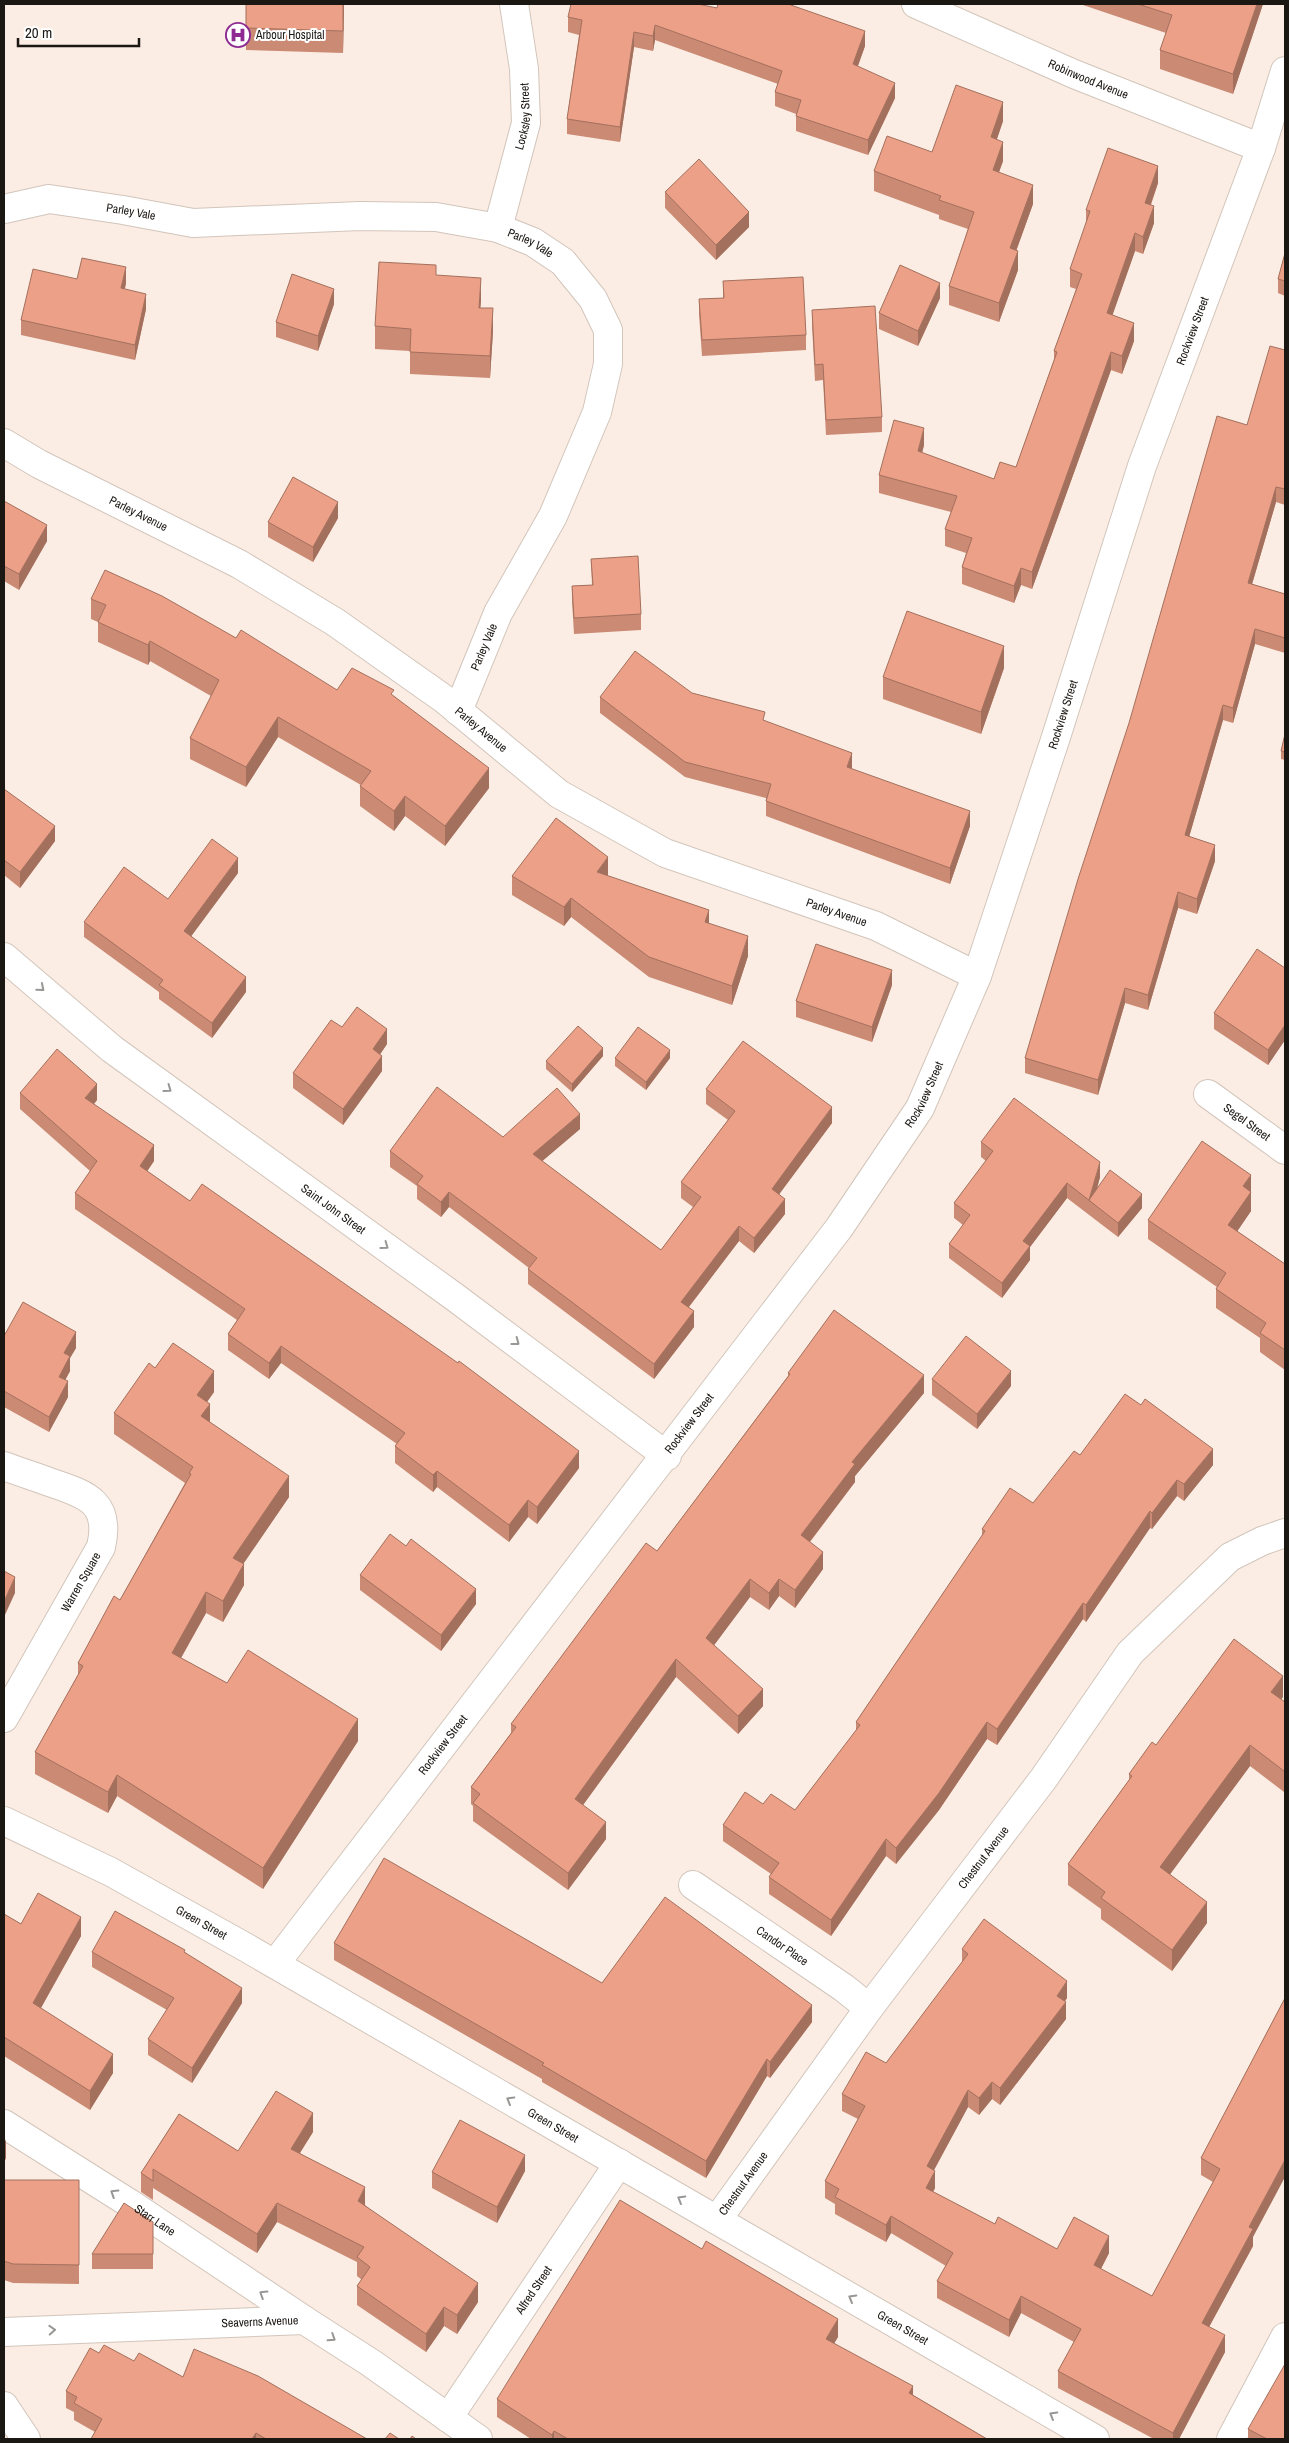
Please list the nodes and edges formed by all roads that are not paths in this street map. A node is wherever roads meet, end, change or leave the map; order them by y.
1 (514, 4) edge
2 (916, 4) edge
3 (1285, 71) edge
4 (1261, 148) junction
5 (4, 209) edge
6 (498, 228) junction
7 (4, 443) edge
8 (458, 711) junction
9 (4, 956) edge
10 (976, 976) junction
11 (1208, 1094) dead end
12 (1285, 1150) edge
13 (667, 1456) junction
14 (4, 1466) edge
15 (1285, 1533) edge
16 (4, 1718) edge
17 (4, 1821) edge
18 (693, 1885) dead end
19 (275, 1964) junction
20 (869, 2008) junction
21 (4, 2124) edge
22 (619, 2163) junction
23 (717, 2220) junction
24 (304, 2320) junction
25 (4, 2332) edge
26 (1285, 2336) edge
27 (4, 2406) edge
28 (448, 2418) junction
29 (26, 2439) edge
30 (478, 2439) edge
31 (1095, 2439) edge
32 (1231, 2439) edge

1 - 6 street, Locksley Street
2 - 4 street, Robinwood Avenue
3 - 4 street, Rockview Street
4 - 10 street, Rockview Street
5 - 6 street, Parley Vale
6 - 8 street, Parley Vale
7 - 8 street, Parley Avenue
8 - 10 street, Parley Avenue
9 -> 13 street, Saint John Street
10 - 13 street, Rockview Street
11 - 12 street, Segel Street
13 - 19 street, Rockview Street
14 - 16 street, Warren Square
15 - 20 street, Chestnut Avenue
17 - 19 street, Green Street
18 - 20 street, Candor Place
22 -> 19 street, Green Street
20 - 23 street, Chestnut Avenue
24 -> 21 street, Starr Lane
23 -> 22 street, Green Street
22 - 28 street, Alfred Street
31 -> 23 street, Green Street
25 -> 24 street, Seaverns Avenue
24 -> 28 street, Seaverns Avenue
26 - 32 street
27 - 29 street
28 - 30 street, Seaverns Avenue

